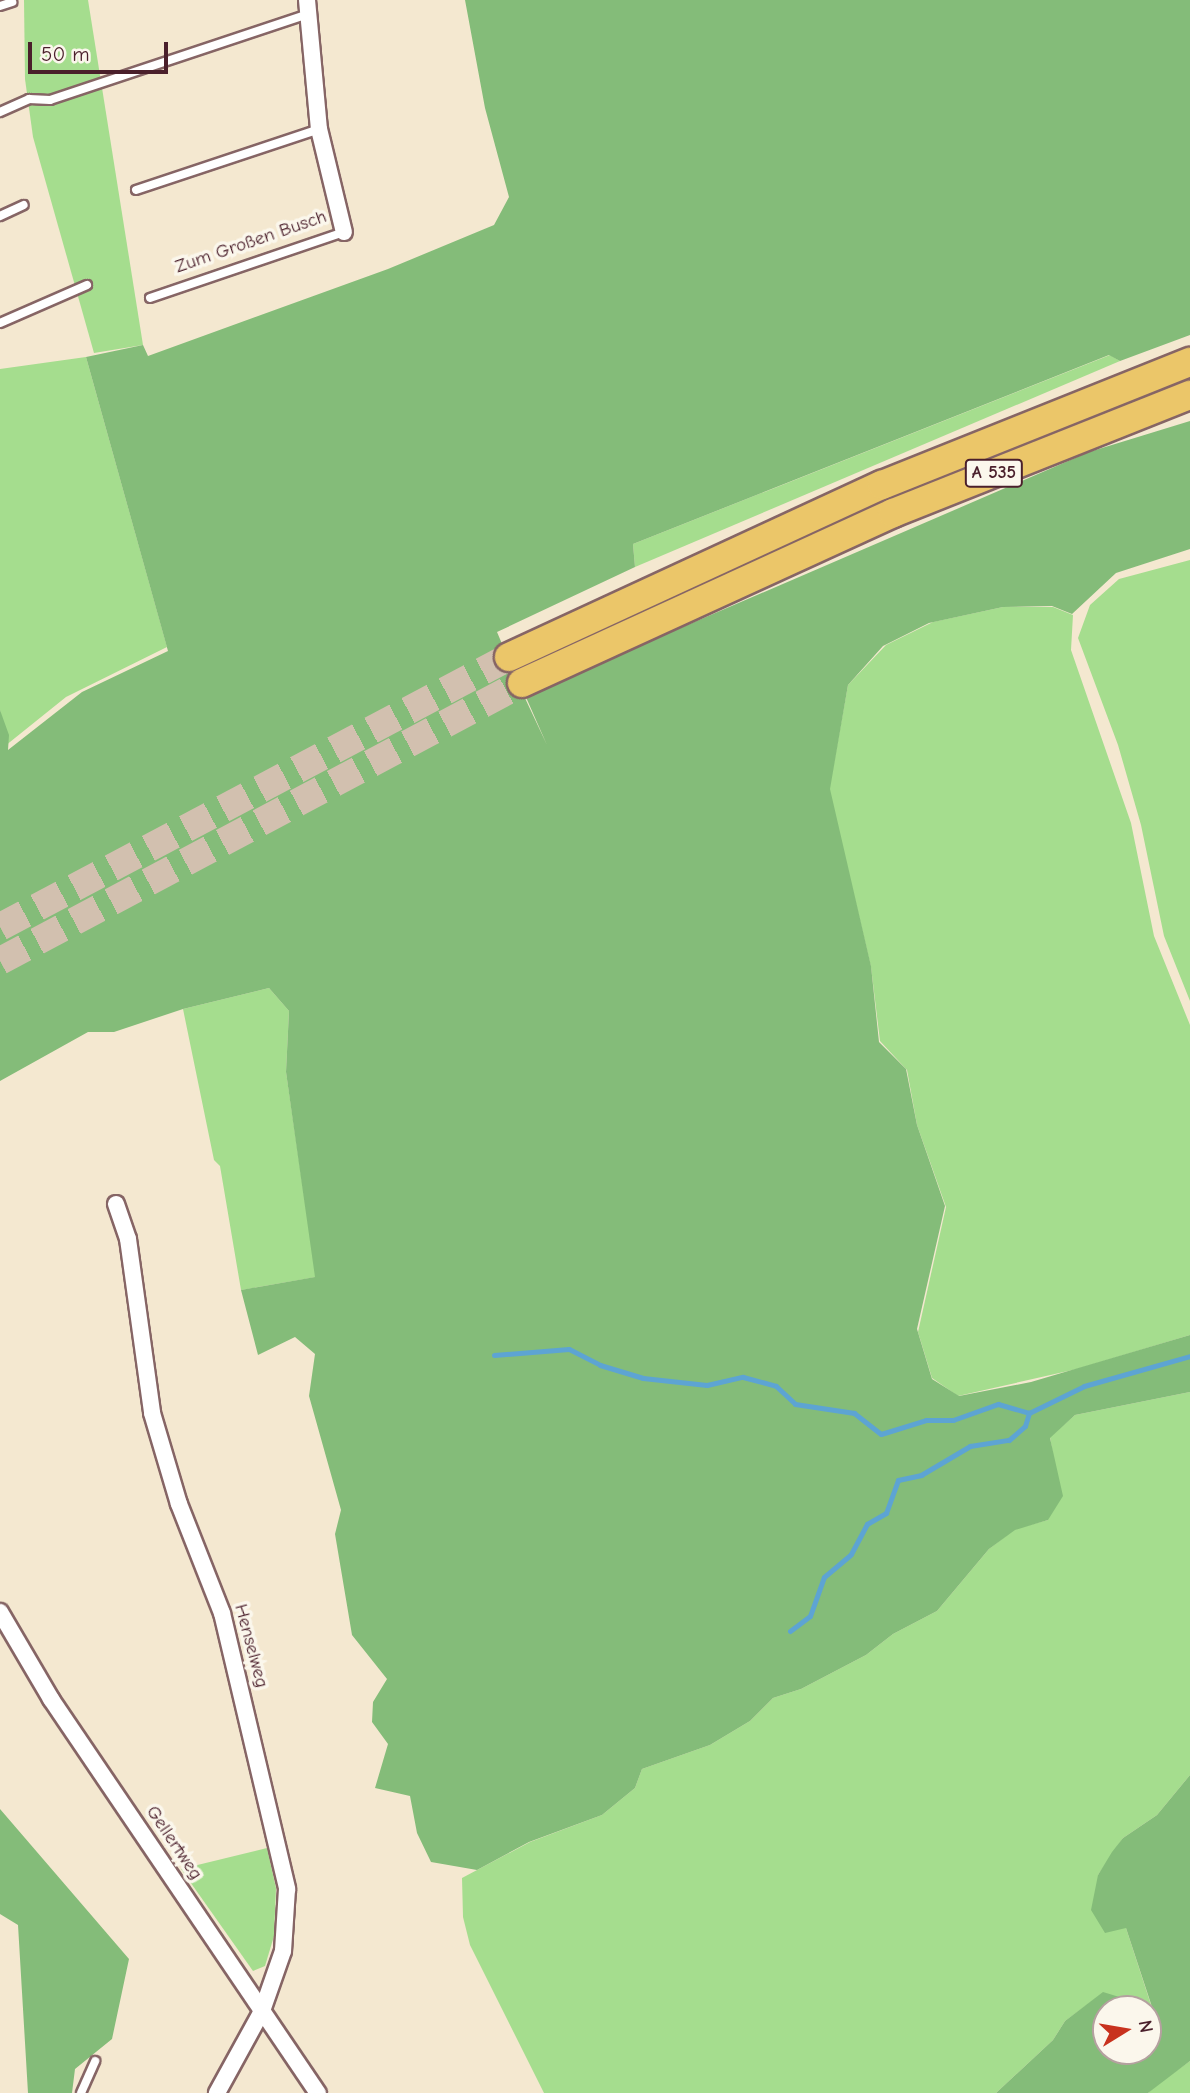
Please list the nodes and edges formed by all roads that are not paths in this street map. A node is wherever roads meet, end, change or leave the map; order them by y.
1 (12, 2) edge
2 (0, 6) edge
3 (308, 7) edge
4 (0, 113) edge
5 (319, 129) junction
6 (136, 190) dead end
7 (24, 205) dead end
8 (0, 216) edge
9 (344, 232) joint
10 (86, 285) dead end
11 (150, 298) dead end
12 (0, 323) edge
13 (1190, 362) edge
14 (1180, 398) edge
15 (509, 657) tunnel mouth
16 (522, 683) tunnel mouth
17 (116, 1205) dead end
18 (0, 1612) edge
19 (262, 2011) junction
20 (95, 2061) dead end
21 (81, 2093) edge
22 (217, 2093) edge
23 (318, 2093) edge

1 - 2 lane
3 - 4 lane, Zum Großen Busch
3 - 5 street, Zum Großen Busch
5 - 6 lane
5 - 9 street, Zum Großen Busch
7 - 8 lane
9 - 11 lane, Zum Großen Busch
10 - 12 lane
13 - 15 highway, A 535
14 - 16 highway, A 535
17 - 19 street, Henselweg
18 - 19 street, Gellertweg
19 - 22 street, Henselweg
19 - 23 street, Gellertweg
20 - 21 lane

